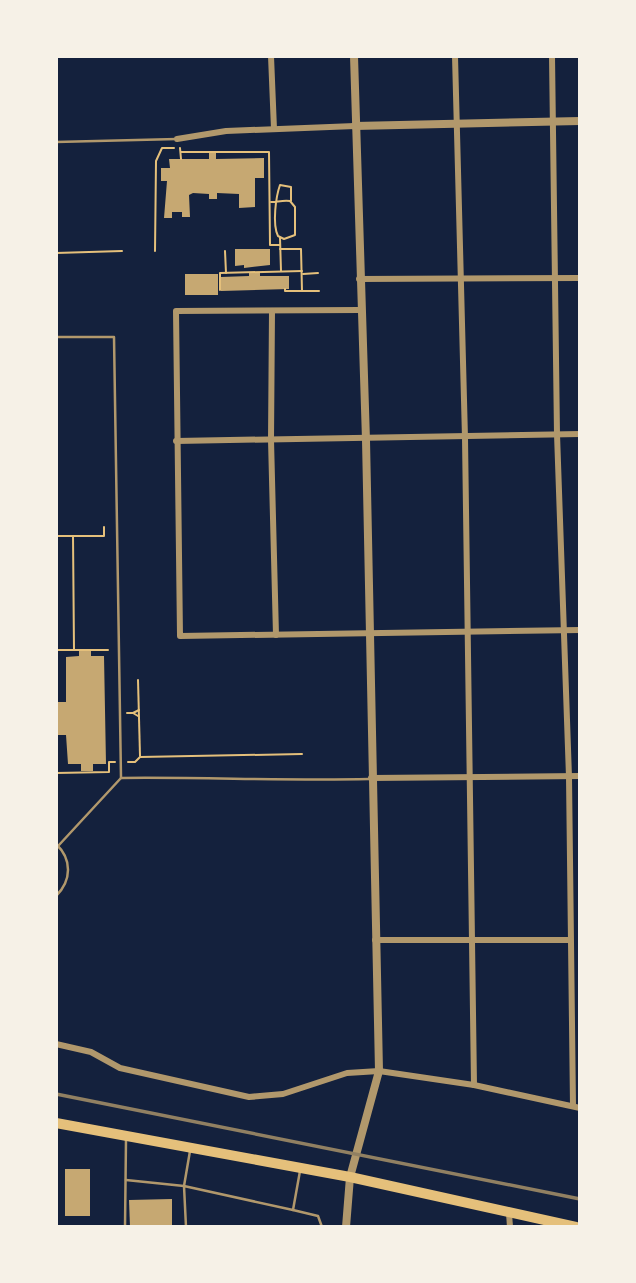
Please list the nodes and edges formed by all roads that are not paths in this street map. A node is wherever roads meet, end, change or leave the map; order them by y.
1 (271, 56) edge
2 (354, 56) edge
3 (455, 56) edge
4 (552, 56) edge
5 (580, 121) edge
6 (553, 122) junction
7 (457, 124) junction
8 (355, 126) junction
9 (274, 129) junction
10 (177, 139) joint
11 (56, 142) edge
12 (557, 278) junction
13 (580, 278) edge
14 (359, 279) junction
15 (462, 281) junction
16 (360, 310) junction
17 (272, 312) junction
18 (56, 337) edge
19 (557, 434) junction
20 (580, 434) edge
21 (465, 438) junction
22 (271, 440) junction
23 (366, 440) junction
24 (176, 441) junction
25 (580, 629) edge
26 (562, 630) junction
27 (467, 632) junction
28 (369, 633) junction
29 (276, 635) junction
30 (569, 776) junction
31 (580, 776) edge
32 (121, 778) junction
33 (371, 779) junction
34 (470, 779) junction
35 (57, 845) edge
36 (56, 895) edge
37 (570, 911) junction
38 (580, 911) edge
39 (375, 940) junction
40 (570, 940) junction
41 (473, 942) junction
42 (571, 980) junction
43 (580, 980) edge
44 (56, 1044) edge
45 (379, 1071) junction
46 (474, 1085) junction
47 (576, 1107) edge
48 (56, 1123) edge
49 (126, 1136) junction
50 (190, 1147) junction
51 (300, 1168) junction
52 (350, 1177) junction
53 (126, 1180) junction
54 (184, 1186) junction
55 (293, 1210) junction
56 (509, 1213) junction
57 (125, 1227) edge
58 (186, 1227) edge
59 (322, 1227) edge
60 (346, 1227) edge
61 (510, 1227) edge
62 (576, 1227) edge

1 - 9 street
2 - 8 street
3 - 7 street
4 - 6 street
5 - 6 street
6 - 7 street
6 - 12 street
7 - 8 street
7 - 15 street
8 - 9 street
8 - 14 street
9 - 10 street
10 - 11 lane
12 - 13 street
12 - 15 street
12 - 19 street
14 - 15 street
14 - 16 street
15 - 21 street
16 - 17 street
16 - 23 street
17 - 22 street
17 - 24 street
18 - 32 lane
19 - 20 street
19 - 21 street
19 - 26 street
21 - 23 street
21 - 27 street
22 - 23 street
22 - 24 street
22 - 29 street
23 - 28 street
24 - 29 street
25 - 26 street
26 - 27 street
26 - 30 street
27 - 28 street
27 - 34 street
28 - 29 street
28 - 33 street
30 - 31 street
30 - 34 street
30 - 37 street
32 - 33 lane
32 - 35 lane
33 - 34 street
33 - 39 street
34 - 41 street
35 - 36 lane
37 - 38 street
37 - 40 street
39 - 41 street
39 - 45 street
40 - 41 street
40 - 42 street
41 - 46 street
42 - 43 street
42 - 47 street
44 - 45 street
45 - 46 street
45 - 52 street
46 - 47 street
48 - 49 main road
49 - 50 main road
49 - 53 lane
50 - 51 main road
50 - 54 lane
51 - 52 main road
51 - 55 lane
52 - 56 main road
52 - 60 street
53 - 54 lane
53 - 57 lane
54 - 55 lane
54 - 58 lane
55 - 59 lane
56 - 61 street
56 - 62 main road

